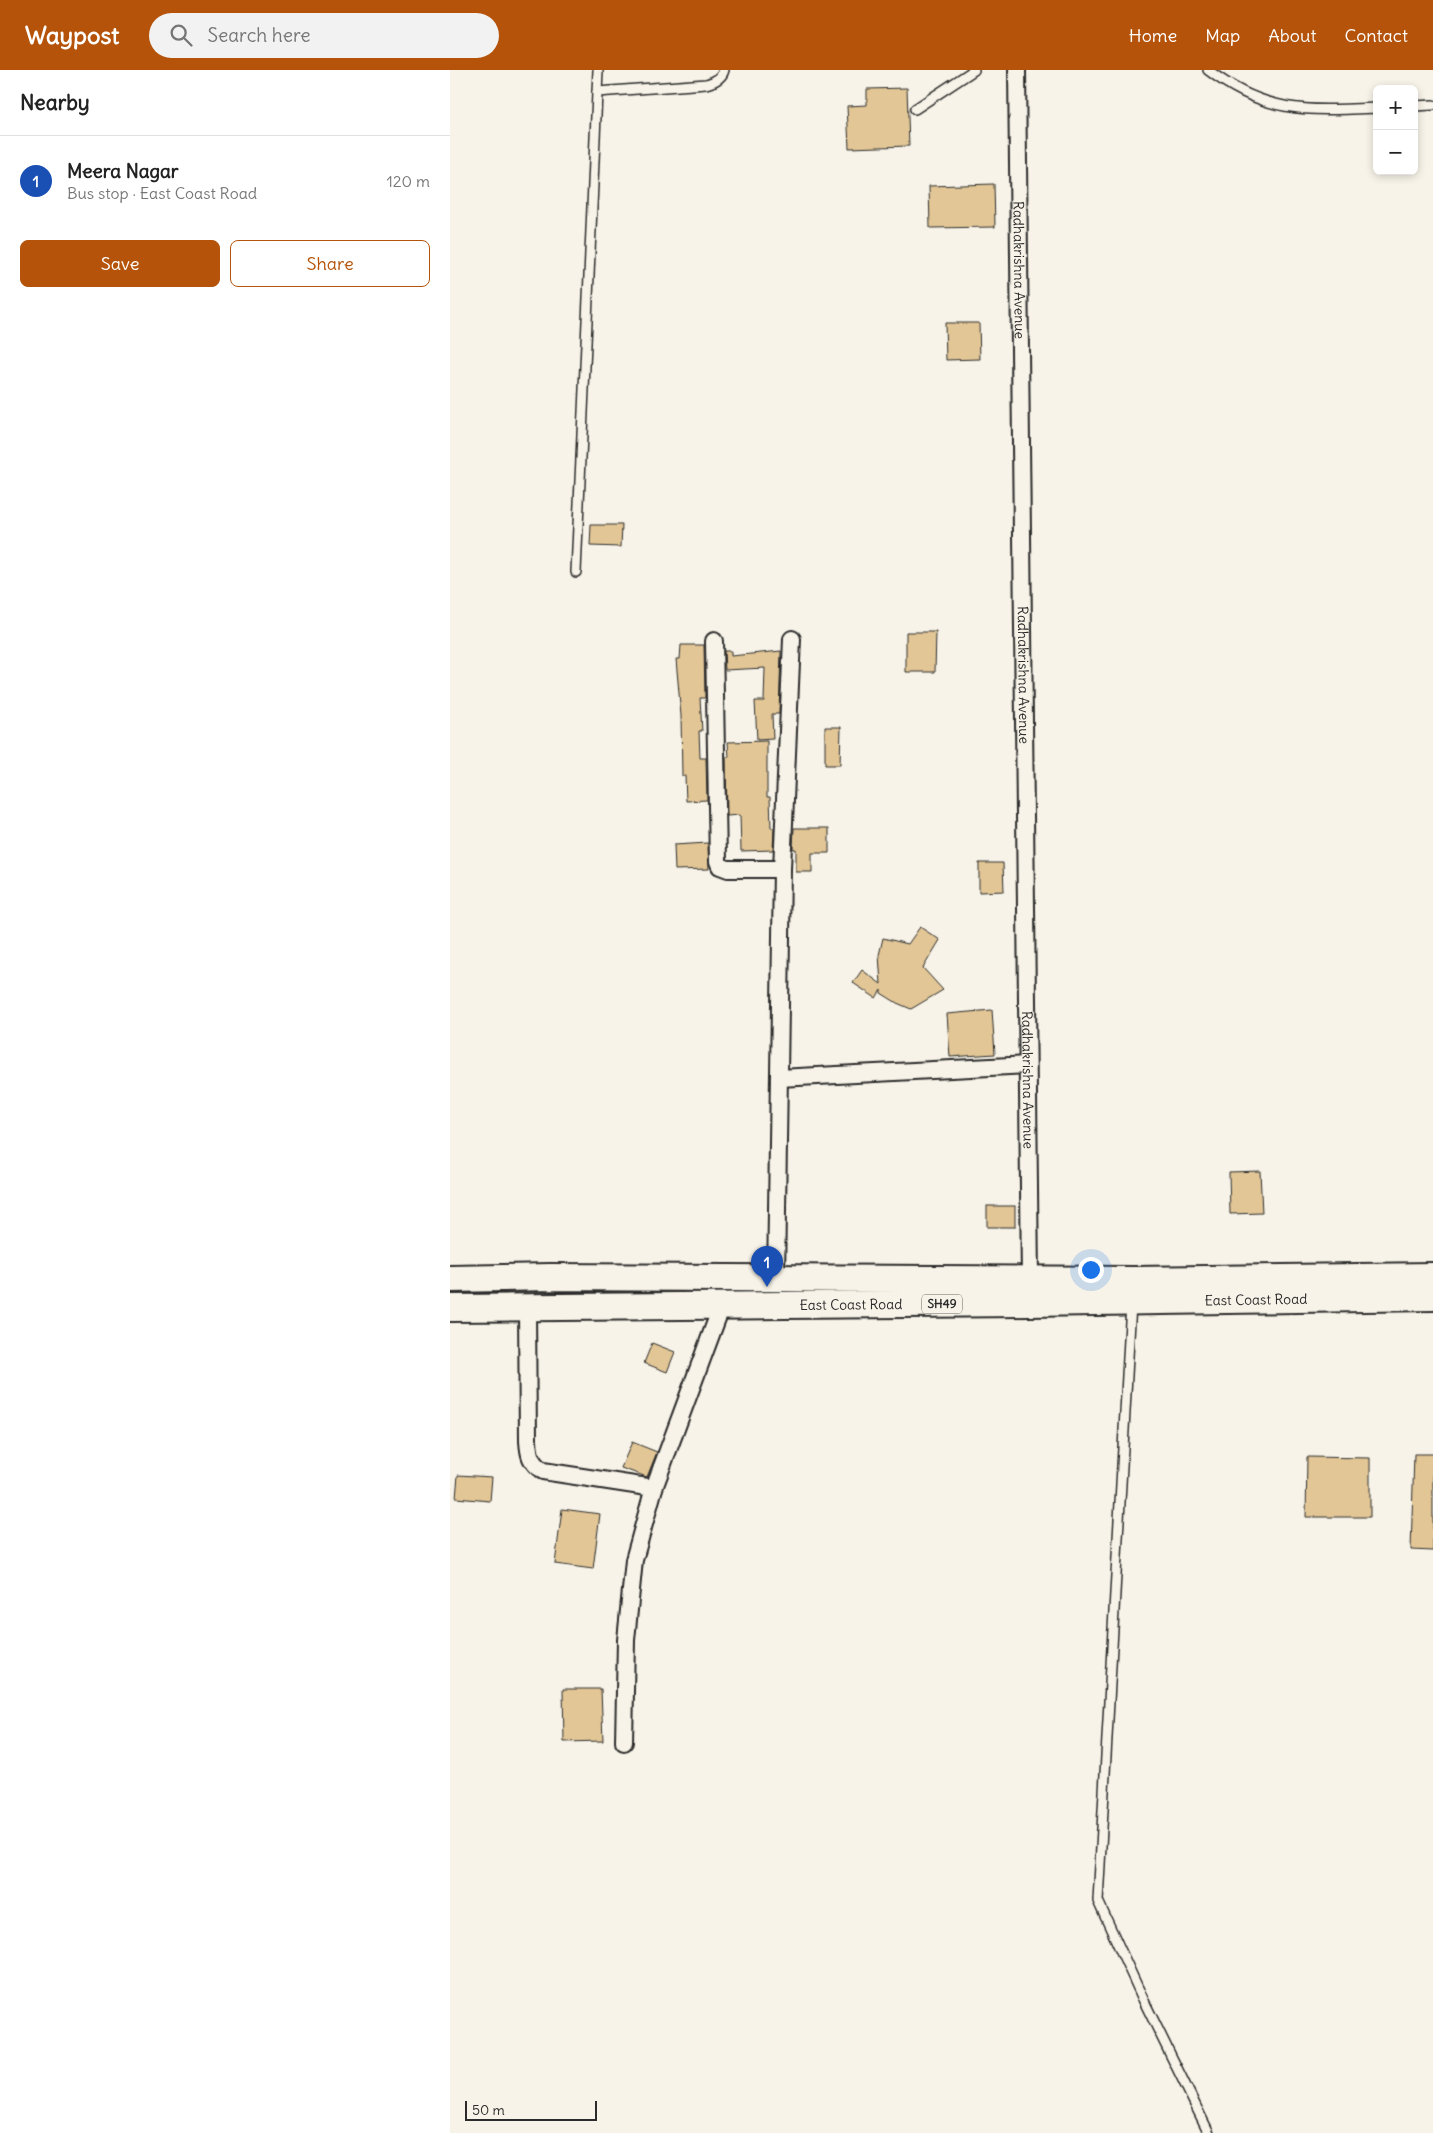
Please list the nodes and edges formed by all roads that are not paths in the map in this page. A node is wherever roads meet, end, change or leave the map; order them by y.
1 (598, 70) edge
2 (724, 70) edge
3 (974, 70) edge
4 (1017, 70) edge
5 (1208, 70) edge
6 (597, 92) junction
7 (1433, 105) edge
8 (1418, 106) edge
9 (1373, 108) edge
10 (915, 110) dead end
11 (576, 572) dead end
12 (792, 640) dead end
13 (714, 641) dead end
14 (782, 869) junction
15 (1027, 1065) junction
16 (779, 1078) junction
17 (1433, 1276) edge
18 (450, 1279) edge
19 (776, 1279) junction
20 (1030, 1280) junction
21 (1433, 1297) edge
22 (1131, 1300) junction
23 (722, 1305) junction
24 (527, 1307) junction
25 (450, 1308) edge
26 (654, 1488) junction
27 (624, 1742) dead end
28 (1210, 2133) edge

1 - 6 lane
2 - 6 lane
3 - 10 lane
4 - 15 street, Radhakrishna Avenue
5 - 9 lane
6 - 11 lane
7 - 8 lane
12 - 14 street
13 - 14 street
14 - 16 street
15 - 16 street
15 - 20 street, Radhakrishna Avenue
16 - 19 street
17 - 20 main road, East Coast Road / SH49
18 - 19 main road, East Coast Road / SH49
19 - 20 main road, East Coast Road / SH49
21 - 22 main road, East Coast Road / SH49
22 - 23 main road, East Coast Road / SH49
22 - 28 lane
23 - 24 main road, East Coast Road / SH49
23 - 26 street
24 - 25 main road, East Coast Road / SH49
24 - 26 street
26 - 27 street

